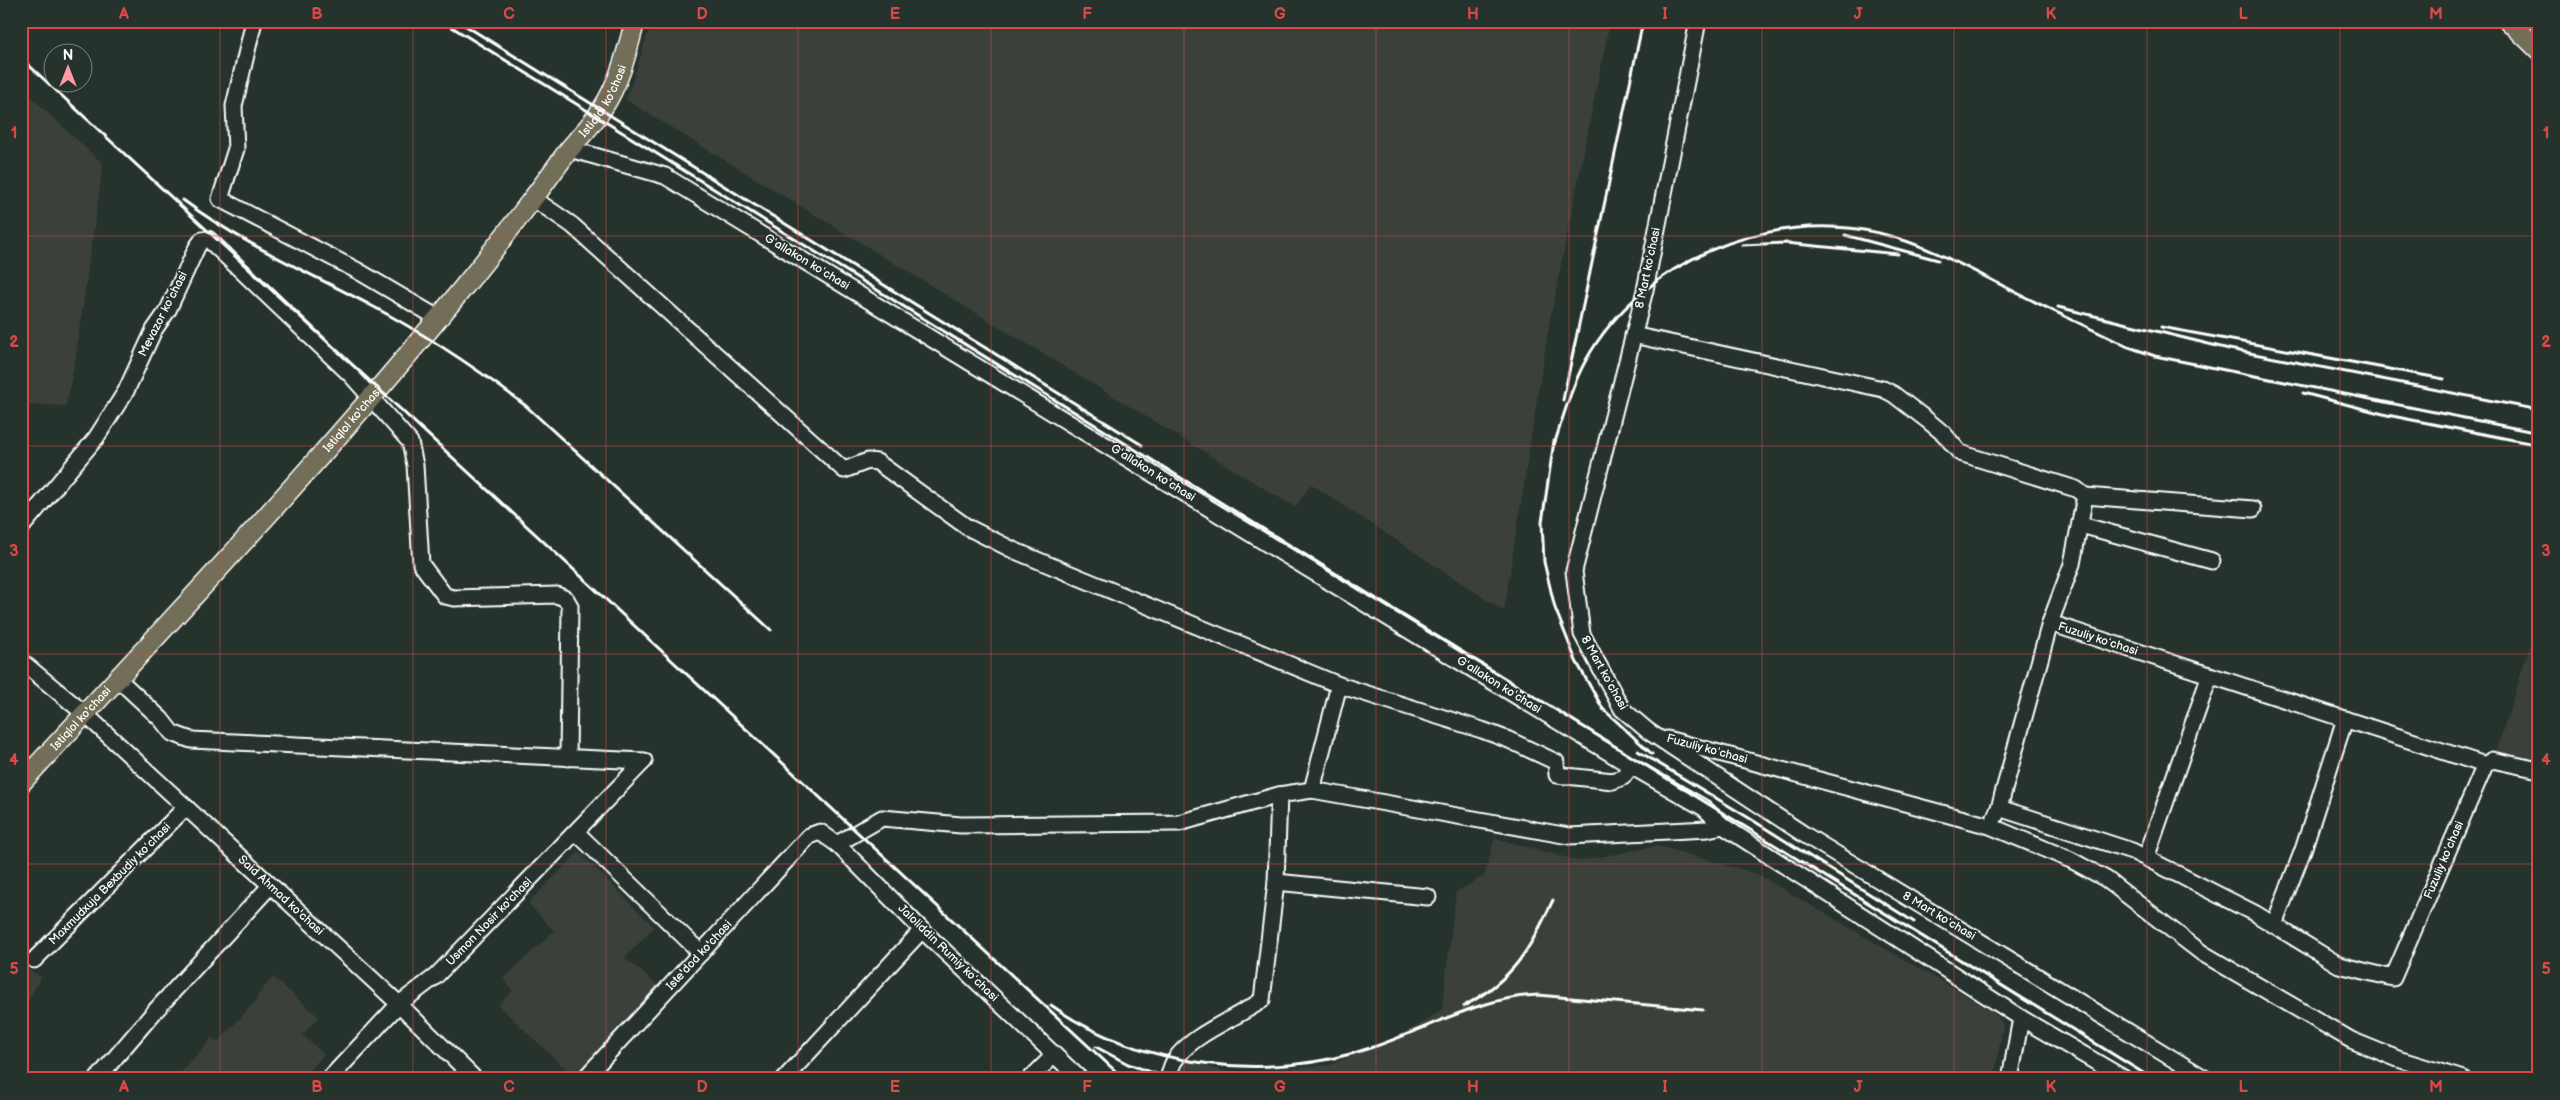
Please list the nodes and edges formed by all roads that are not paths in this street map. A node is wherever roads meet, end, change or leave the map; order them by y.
1 (254, 21) edge
2 (635, 21) edge
3 (1698, 21) edge
4 (2509, 21) edge
5 (2539, 50) edge
6 (570, 149) junction
7 (534, 199) junction
8 (438, 318) junction
9 (1632, 335) junction
10 (371, 398) junction
11 (2084, 496) junction
12 (2254, 509) dead end
13 (2081, 525) junction
14 (21, 528) edge
15 (2212, 561) dead end
16 (2050, 623) junction
17 (21, 662) edge
18 (2210, 675) junction
19 (118, 679) junction
20 (1339, 685) junction
21 (85, 714) junction
22 (2345, 719) junction
23 (1656, 736) junction
24 (568, 758) junction
25 (2485, 765) junction
26 (1631, 766) junction
27 (2539, 770) edge
28 (21, 783) edge
29 (1312, 790) junction
30 (1279, 795) junction
31 (186, 807) junction
32 (1999, 808) junction
33 (1723, 826) junction
34 (1990, 826) junction
35 (814, 832) joint
36 (577, 833) junction
37 (837, 844) junction
38 (2146, 858) junction
39 (1276, 882) junction
40 (270, 886) junction
41 (1428, 896) dead end
42 (2274, 925) junction
43 (922, 930) junction
44 (701, 952) junction
45 (34, 960) dead end
46 (399, 1004) junction
47 (2021, 1018) junction
48 (1054, 1055) junction
49 (97, 1079) edge
50 (329, 1079) edge
51 (475, 1079) edge
52 (584, 1079) edge
53 (784, 1079) edge
54 (1030, 1079) edge
55 (1080, 1079) edge
56 (1168, 1079) edge
57 (2010, 1079) edge
58 (2125, 1079) edge
59 (2206, 1079) edge
60 (2463, 1079) edge

1 - 8 street
2 - 6 main road, Istiqlol ko'chasi
3 - 9 street, 8 Mart koʻchasi
4 - 5 main road
6 - 7 main road, Istiqlol ko'chasi
6 - 26 street, Gʻallakon koʻchasi
7 - 8 main road, Istiqlol ko'chasi
7 - 20 street
8 - 10 main road, Istiqlol ko'chasi
9 - 11 street
9 - 23 street, 8 Mart koʻchasi
10 - 14 street, Mevazor koʻchasi
10 - 19 main road, Istiqlol ko'chasi
10 - 24 street
11 - 12 street
11 - 13 street, Fuzuliy koʻchasi
13 - 15 street
13 - 16 street, Fuzuliy koʻchasi
16 - 18 street, Fuzuliy koʻchasi
16 - 32 street, Fuzuliy koʻchasi
17 - 21 street, Said Ahmad ko'chasi
18 - 22 street, Fuzuliy koʻchasi
18 - 38 street
19 - 21 main road, Istiqlol ko'chasi
19 - 24 street
20 - 26 street
20 - 29 street
21 - 28 main road, Istiqlol ko'chasi
21 - 31 street, Said Ahmad ko'chasi
22 - 25 street, Fuzuliy koʻchasi
22 - 42 street
23 - 34 street, Fuzuliy koʻchasi
23 - 59 street, 8 Mart koʻchasi
24 - 36 street, Usmon Nosir ko'chasi
25 - 27 street
25 - 42 street, Fuzuliy koʻchasi
26 - 33 street, Gʻallakon koʻchasi
29 - 30 street
29 - 33 street
30 - 37 street
30 - 39 street
31 - 40 street, Said Ahmad ko'chasi
31 - 45 street, Maxmudxuja Bexbudiy koʻchasi
32 - 34 street, Fuzuliy koʻchasi
32 - 38 street, Fuzuliy koʻchasi
33 - 47 street, Gʻallakon koʻchasi
34 - 60 street, Fuzuliy koʻchasi
35 - 37 street, Jaloliddin Rumiy koʻchasi
35 - 44 street, Iste'dod ko'chasi
36 - 44 street
36 - 46 street, Usmon Nosir ko'chasi
37 - 43 street, Jaloliddin Rumiy koʻchasi
38 - 42 street, Fuzuliy koʻchasi
39 - 41 street
39 - 56 street
40 - 46 street, Said Ahmad ko'chasi
40 - 49 street
43 - 48 street, Jaloliddin Rumiy koʻchasi
43 - 53 street
44 - 52 street, Iste'dod ko'chasi
46 - 50 street, Usmon Nosir ko'chasi
46 - 51 street, Said Ahmad ko'chasi
47 - 57 street
47 - 58 street, Gʻallakon koʻchasi
48 - 54 street
48 - 55 street, Jaloliddin Rumiy koʻchasi

